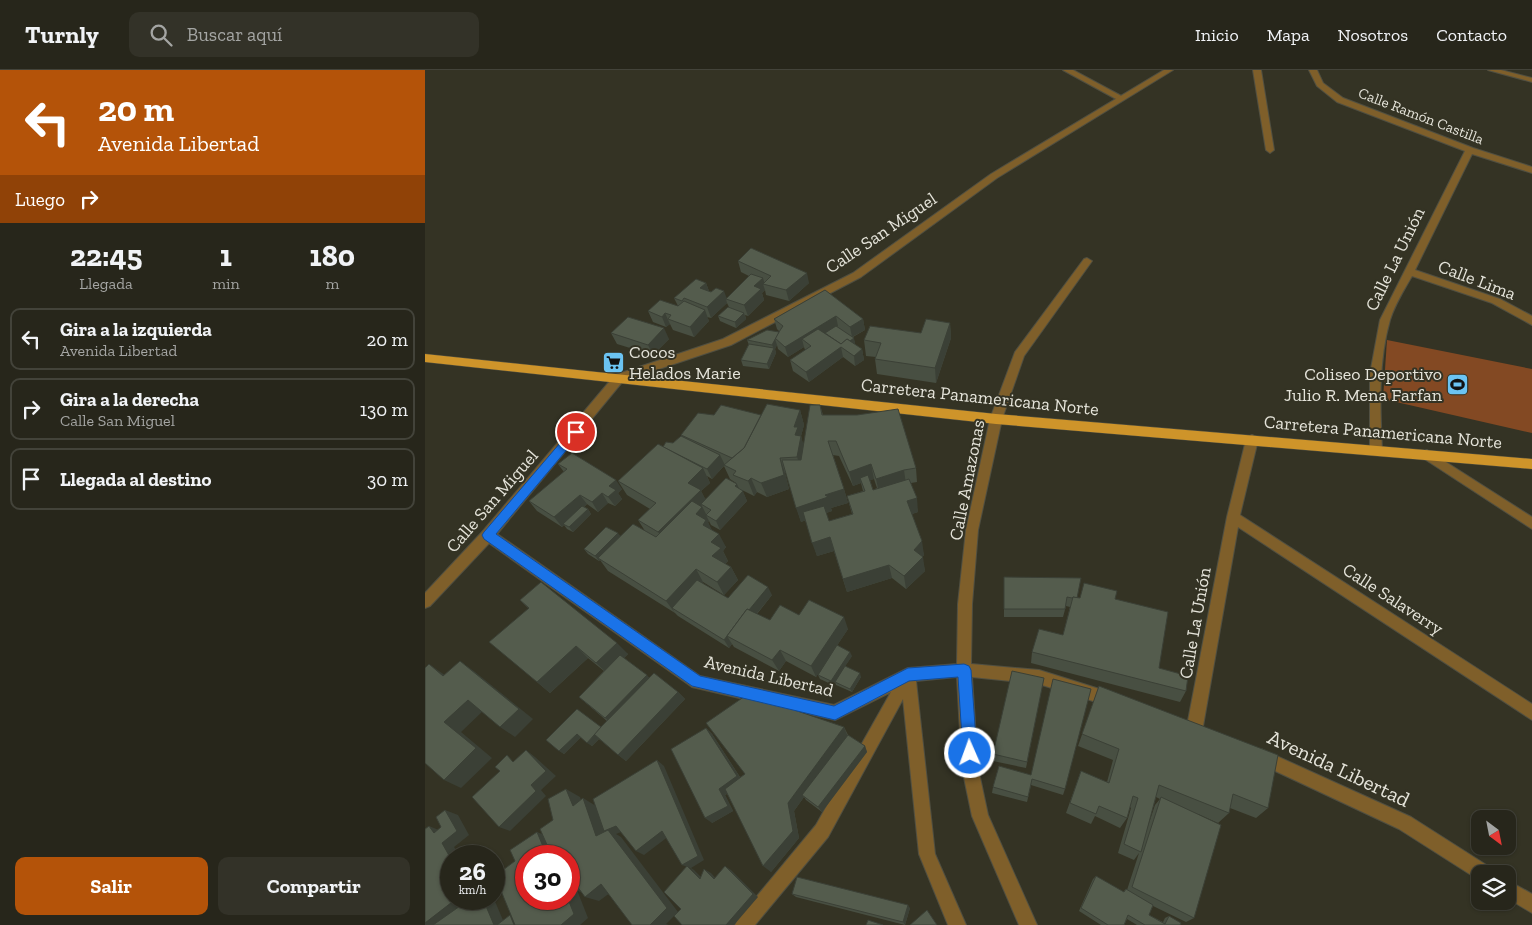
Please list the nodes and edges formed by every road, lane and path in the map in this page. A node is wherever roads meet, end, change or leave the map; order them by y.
1 (1067, 70) edge
2 (1169, 70) edge
3 (1257, 70) edge
4 (1313, 70) edge
5 (1492, 70) edge
6 (1532, 80) edge
7 (1121, 98) junction
8 (1271, 150) dead end
9 (1470, 150) junction
10 (1532, 170) edge
11 (1087, 261) dead end
12 (1409, 272) junction
13 (1532, 321) edge
14 (425, 358) edge
15 (619, 378) junction
16 (996, 419) junction
17 (1252, 440) junction
18 (1376, 450) junction
19 (1427, 454) junction
20 (1532, 464) edge
21 (1233, 517) junction
22 (1532, 524) edge
23 (488, 535) junction
24 (425, 602) edge
25 (961, 671) junction
26 (908, 675) junction
27 (1122, 703) edge
28 (1532, 713) edge
29 (1177, 720) edge
30 (1195, 726) junction
31 (1213, 734) edge
32 (1248, 750) edge
33 (1471, 865) edge
34 (1516, 894) edge
35 (1532, 904) edge
36 (744, 925) edge
37 (957, 925) edge
38 (1028, 925) edge

1 - 7 street
2 - 7 street, Calle San Miguel
3 - 8 street
4 - 9 street, Calle Ramón Castilla
5 - 6 street
7 - 15 street, Calle San Miguel
9 - 10 street, Calle Ramón Castilla
9 - 12 street, Calle La Unión
11 - 16 street, Calle Amazonas
12 - 13 street, Calle Lima
12 - 18 street, Calle La Unión
14 - 15 highway, Carretera Panamericana Norte
15 - 16 highway, Carretera Panamericana Norte
15 - 23 street, Calle San Miguel
16 - 17 highway, Carretera Panamericana Norte
16 - 25 street, Calle Amazonas
17 - 18 highway, Carretera Panamericana Norte
17 - 21 street, Calle La Unión
18 - 19 highway, Carretera Panamericana Norte
19 - 20 highway, Carretera Panamericana Norte
19 - 22 street
21 - 28 street, Calle Salaverry
21 - 30 street, Calle La Unión
23 - 24 street, Calle San Miguel
23 - 26 street, Avenida Libertad
25 - 26 street, Avenida Libertad
25 - 27 street, Avenida Libertad
25 - 38 street, Calle Amazonas
26 - 36 street
26 - 37 street
29 - 30 street
30 - 31 street
32 - 33 street, Avenida Libertad
34 - 35 street

